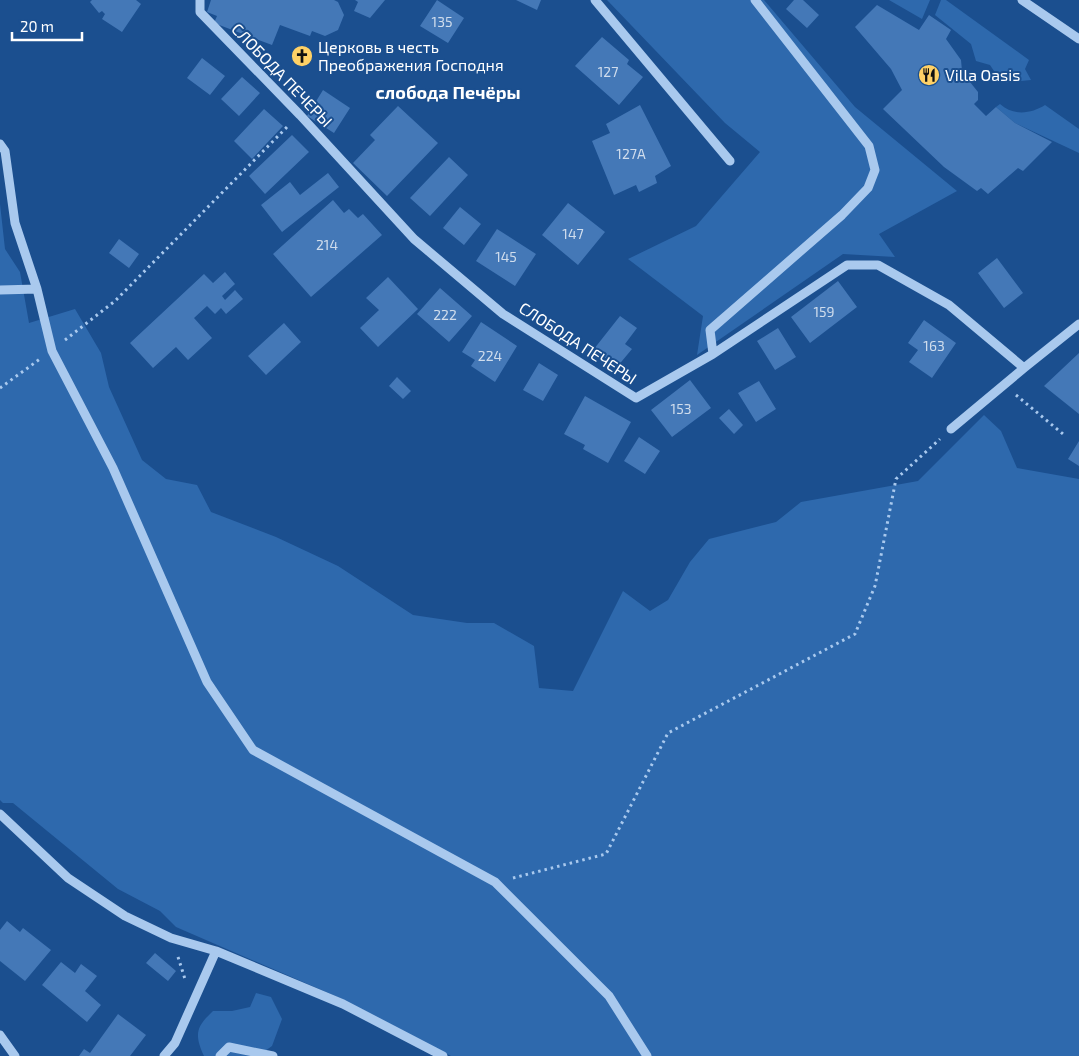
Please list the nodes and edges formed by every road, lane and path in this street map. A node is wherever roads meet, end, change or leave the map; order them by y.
1 (200, 0) edge
2 (595, 0) edge
3 (755, 0) edge
4 (1022, 0) edge
5 (1079, 40) edge
6 (300, 115) junction
7 (0, 144) edge
8 (730, 161) dead end
9 (37, 289) junction
10 (0, 290) edge
11 (1079, 324) edge
12 (52, 351) junction
13 (713, 354) junction
14 (1024, 368) junction
15 (1004, 384) junction
16 (0, 388) edge
17 (951, 429) joint
18 (1062, 434) dead end
19 (0, 814) edge
20 (495, 882) junction
21 (172, 938) junction
22 (216, 951) junction
23 (192, 1007) junction
24 (0, 1035) edge
25 (15, 1056) edge
26 (164, 1056) edge
27 (220, 1056) edge
28 (273, 1056) edge
29 (443, 1056) edge
30 (647, 1056) edge

1 - 6 street, СЛОБОДА ПЕЧЕРЫ
2 - 8 street
3 - 13 street
4 - 5 street
6 - 12 path
6 - 13 street, СЛОБОДА ПЕЧЕРЫ
7 - 9 street
9 - 10 street
9 - 12 street
11 - 14 street
12 - 16 path
12 - 20 street
13 - 14 street, СЛОБОДА ПЕЧЕРЫ
14 - 15 street
15 - 17 street
15 - 18 path
17 - 20 path
19 - 21 street
20 - 30 street
21 - 22 street
21 - 23 path
22 - 23 street
22 - 29 street
23 - 26 street
24 - 25 street
27 - 28 street

